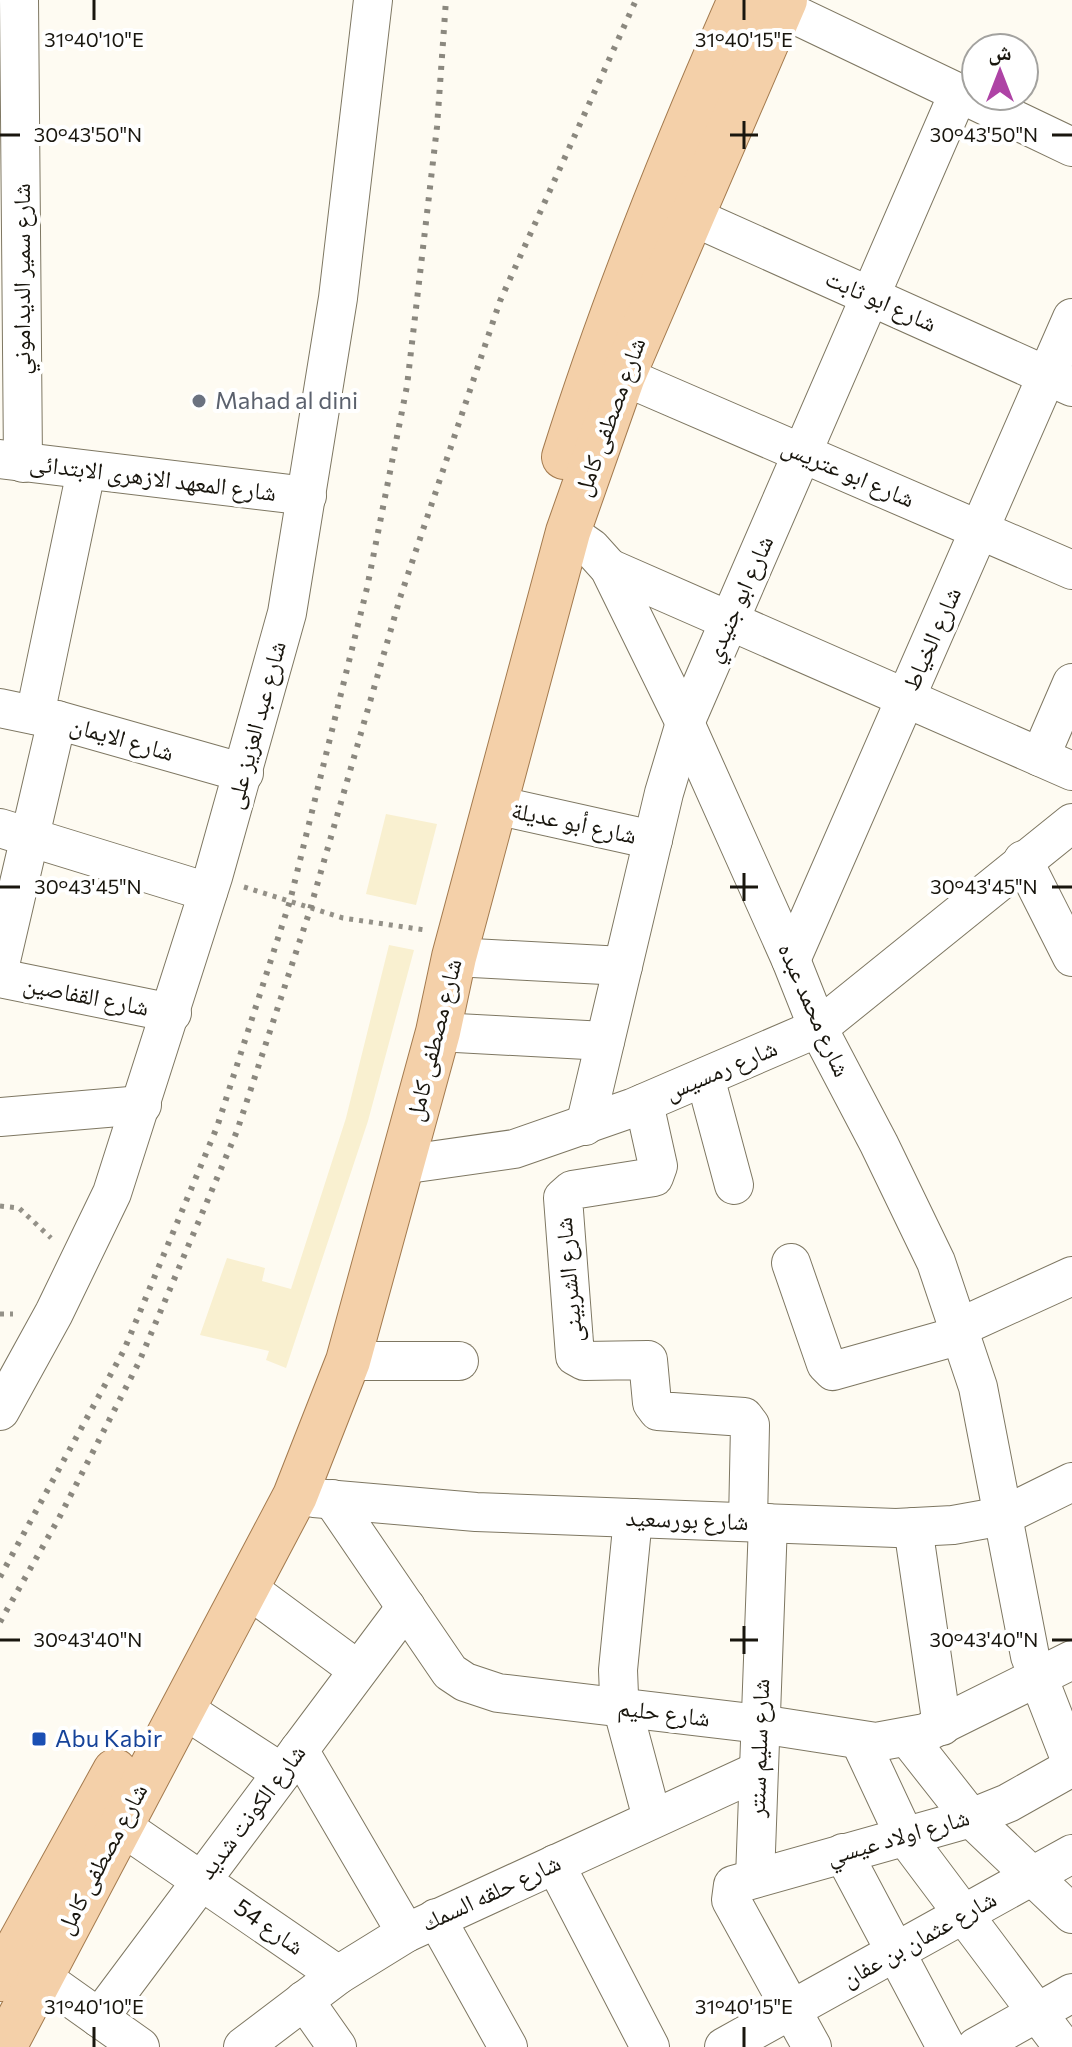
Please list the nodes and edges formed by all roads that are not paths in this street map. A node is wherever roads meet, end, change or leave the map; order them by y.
1 (19, 0) edge
2 (373, 0) edge
3 (767, 2) edge
4 (10, 80) edge
5 (958, 94) junction
6 (1072, 147) edge
7 (689, 215) junction
8 (870, 297) junction
9 (1072, 318) edge
10 (623, 376) junction
11 (1060, 382) edge
12 (802, 453) junction
13 (11, 461) edge
14 (86, 471) junction
15 (307, 496) junction
16 (980, 530) junction
17 (568, 532) junction
18 (609, 568) junction
19 (1072, 570) edge
20 (730, 621) junction
21 (1072, 683) edge
22 (906, 699) junction
23 (31, 715) edge
24 (685, 723) junction
25 (1056, 764) edge
26 (244, 773) junction
27 (496, 805) junction
28 (1072, 823) edge
29 (15, 832) edge
30 (653, 840) junction
31 (1023, 860) junction
32 (210, 885) junction
33 (447, 944) junction
34 (1072, 957) edge
35 (791, 960) junction
36 (0, 965) edge
37 (623, 966) junction
38 (0, 978) edge
39 (172, 1013) junction
40 (818, 1028) junction
41 (438, 1032) junction
42 (605, 1041) junction
43 (705, 1077) junction
44 (644, 1103) junction
45 (142, 1105) junction
46 (0, 1117) edge
47 (585, 1126) junction
48 (401, 1165) junction
49 (734, 1185) dead end
50 (791, 1263) dead end
51 (1072, 1276) edge
52 (960, 1332) junction
53 (348, 1361) junction
54 (459, 1361) dead end
55 (0, 1411) edge
56 (1072, 1482) edge
57 (314, 1498) junction
58 (1003, 1516) junction
59 (633, 1518) junction
60 (758, 1522) junction
61 (913, 1527) junction
62 (247, 1588) junction
63 (406, 1607) junction
64 (1072, 1660) edge
65 (358, 1670) junction
66 (1038, 1678) junction
67 (182, 1708) junction
68 (621, 1708) junction
69 (760, 1724) junction
70 (925, 1732) junction
71 (860, 1741) junction
72 (291, 1762) junction
73 (1072, 1766) edge
74 (758, 1771) junction
75 (652, 1818) junction
76 (971, 1818) junction
77 (120, 1825) junction
78 (904, 1835) junction
79 (843, 1853) junction
80 (1072, 1854) edge
81 (555, 1864) junction
82 (1030, 1877) junction
83 (202, 1880) junction
84 (743, 1889) junction
85 (963, 1914) junction
86 (1072, 1914) edge
87 (421, 1926) junction
88 (896, 1951) junction
89 (338, 1975) junction
90 (20, 1978) edge
91 (1072, 1993) edge
92 (304, 2000) junction
93 (791, 2009) junction
94 (1037, 2012) junction
95 (99, 2018) junction
96 (634, 2041) edge
97 (4, 2047) edge
98 (140, 2047) edge
99 (243, 2047) edge
100 (337, 2047) edge
101 (508, 2047) edge
102 (724, 2047) edge
103 (812, 2047) edge
104 (946, 2047) edge
105 (976, 2047) edge
106 (1063, 2047) edge

1 - 4 street, شارع سمير الديداموني
2 - 15 street, شارع عبد العزيز على
3 - 5 street
3 - 7 main road, شارع مصطفى كامل
3 - 33 main road, شارع مصطفى كامل
4 - 13 street, شارع سمير الديداموني
5 - 6 street
5 - 8 street, شارع ابو جنيدي
7 - 8 street, شارع ابو ثابت
7 - 10 main road, شارع مصطفى كامل
8 - 11 street, شارع ابو ثابت
8 - 12 street, شارع ابو جنيدي
9 - 11 street, شارع الخياط
10 - 12 street, شارع ابو عتريس
10 - 17 main road, شارع مصطفى كامل
11 - 16 street, شارع الخياط
12 - 16 street, شارع ابو عتريس
12 - 20 street, شارع ابو جنيدي
13 - 14 street, شارع المعهد الازهرى الابتدائى
14 - 15 street, شارع المعهد الازهرى الابتدائى
14 - 23 street
15 - 26 street, شارع عبد العزيز على
16 - 19 street, شارع ابو عتريس
16 - 22 street, شارع الخياط
17 - 18 street, شارع محمد عبده
17 - 27 main road, شارع مصطفى كامل
18 - 20 street
18 - 24 street, شارع محمد عبده
20 - 22 street
20 - 24 street, شارع ابو جنيدي
21 - 25 street
22 - 25 street
22 - 35 street, شارع الخياط
23 - 26 street, شارع الايمان
23 - 29 street
24 - 30 street, شارع ابو جنيدي
24 - 35 street, شارع محمد عبده
26 - 32 street, شارع عبد العزيز على
27 - 30 street, شارع أبو عديلة
27 - 33 main road, شارع مصطفى كامل
28 - 31 street, شارع رمسيس
29 - 32 street
29 - 36 street
30 - 37 street, شارع ابو جنيدي
31 - 34 street
31 - 40 street, شارع رمسيس
32 - 39 street, شارع عبد العزيز على
33 - 37 street
33 - 41 main road, شارع مصطفى كامل
33 - 90 main road, شارع مصطفى كامل
35 - 40 street, شارع محمد عبده
37 - 42 street, شارع ابو جنيدي
38 - 39 street, شارع القفاصين
39 - 45 street, شارع عبد العزيز على
40 - 43 street, شارع رمسيس
40 - 52 street, شارع محمد عبده
41 - 42 street
41 - 48 main road, شارع مصطفى كامل
42 - 47 street, شارع ابو جنيدي
43 - 44 street, شارع رمسيس
43 - 49 street
44 - 47 street, شارع رمسيس
44 - 60 street, شارع الشربينى
45 - 46 street
45 - 55 street, شارع عبد العزيز على
47 - 48 street, شارع رمسيس
48 - 53 main road, شارع مصطفى كامل
50 - 52 street
51 - 52 street
52 - 58 street, شارع محمد عبده
53 - 54 street
53 - 57 main road, شارع مصطفى كامل
56 - 58 street, شارع بورسعيد
57 - 59 street, شارع بورسعيد
57 - 62 main road, شارع مصطفى كامل
57 - 63 street, شارع حليم
58 - 61 street, شارع بورسعيد
58 - 66 street, شارع محمد عبده
59 - 60 street, شارع بورسعيد
59 - 68 street
60 - 61 street, شارع بورسعيد
60 - 69 street, شارع سليم سنتر
61 - 70 street
62 - 65 street
62 - 67 main road, شارع مصطفى كامل
63 - 65 street, شارع الكونت شديد
63 - 68 street, شارع حليم
64 - 66 street, شارع حليم
65 - 72 street, شارع الكونت شديد
66 - 70 street, شارع حليم
66 - 73 street, شارع محمد عبده
67 - 72 street
67 - 77 main road, شارع مصطفى كامل
68 - 69 street, شارع حليم
68 - 75 street
69 - 71 street, شارع حليم
69 - 74 street, شارع سليم سنتر
70 - 71 street, شارع حليم
70 - 76 street
71 - 78 street
72 - 83 street, شارع الكونت شديد
72 - 87 street
73 - 76 street, شارع اولاد عيسي
74 - 75 street, شارع حلقه السمك
74 - 84 street, شارع سليم سنتر
75 - 81 street, شارع حلقه السمك
76 - 78 street, شارع اولاد عيسي
76 - 82 street
77 - 83 street, شارع 54
77 - 90 main road, شارع مصطفى كامل
78 - 79 street, شارع اولاد عيسي
78 - 85 street
79 - 84 street, شارع اولاد عيسي
79 - 88 street
80 - 82 street, شارع عثمان بن عفان
81 - 87 street, شارع حلقه السمك
81 - 96 street
82 - 85 street, شارع عثمان بن عفان
82 - 86 street
83 - 89 street, شارع 54
83 - 95 street, شارع الكونت شديد
84 - 93 street
85 - 88 street, شارع عثمان بن عفان
85 - 94 street
87 - 89 street, شارع حلقه السمك
87 - 101 street
88 - 93 street, شارع عثمان بن عفان
88 - 104 street
89 - 92 street, شارع حلقه السمك
90 - 95 street
90 - 97 main road, شارع مصطفى كامل
91 - 94 street
92 - 99 street, شارع حلقه السمك
92 - 100 street
93 - 102 street, شارع عثمان بن عفان
93 - 103 street
94 - 105 street
94 - 106 street
95 - 98 street

